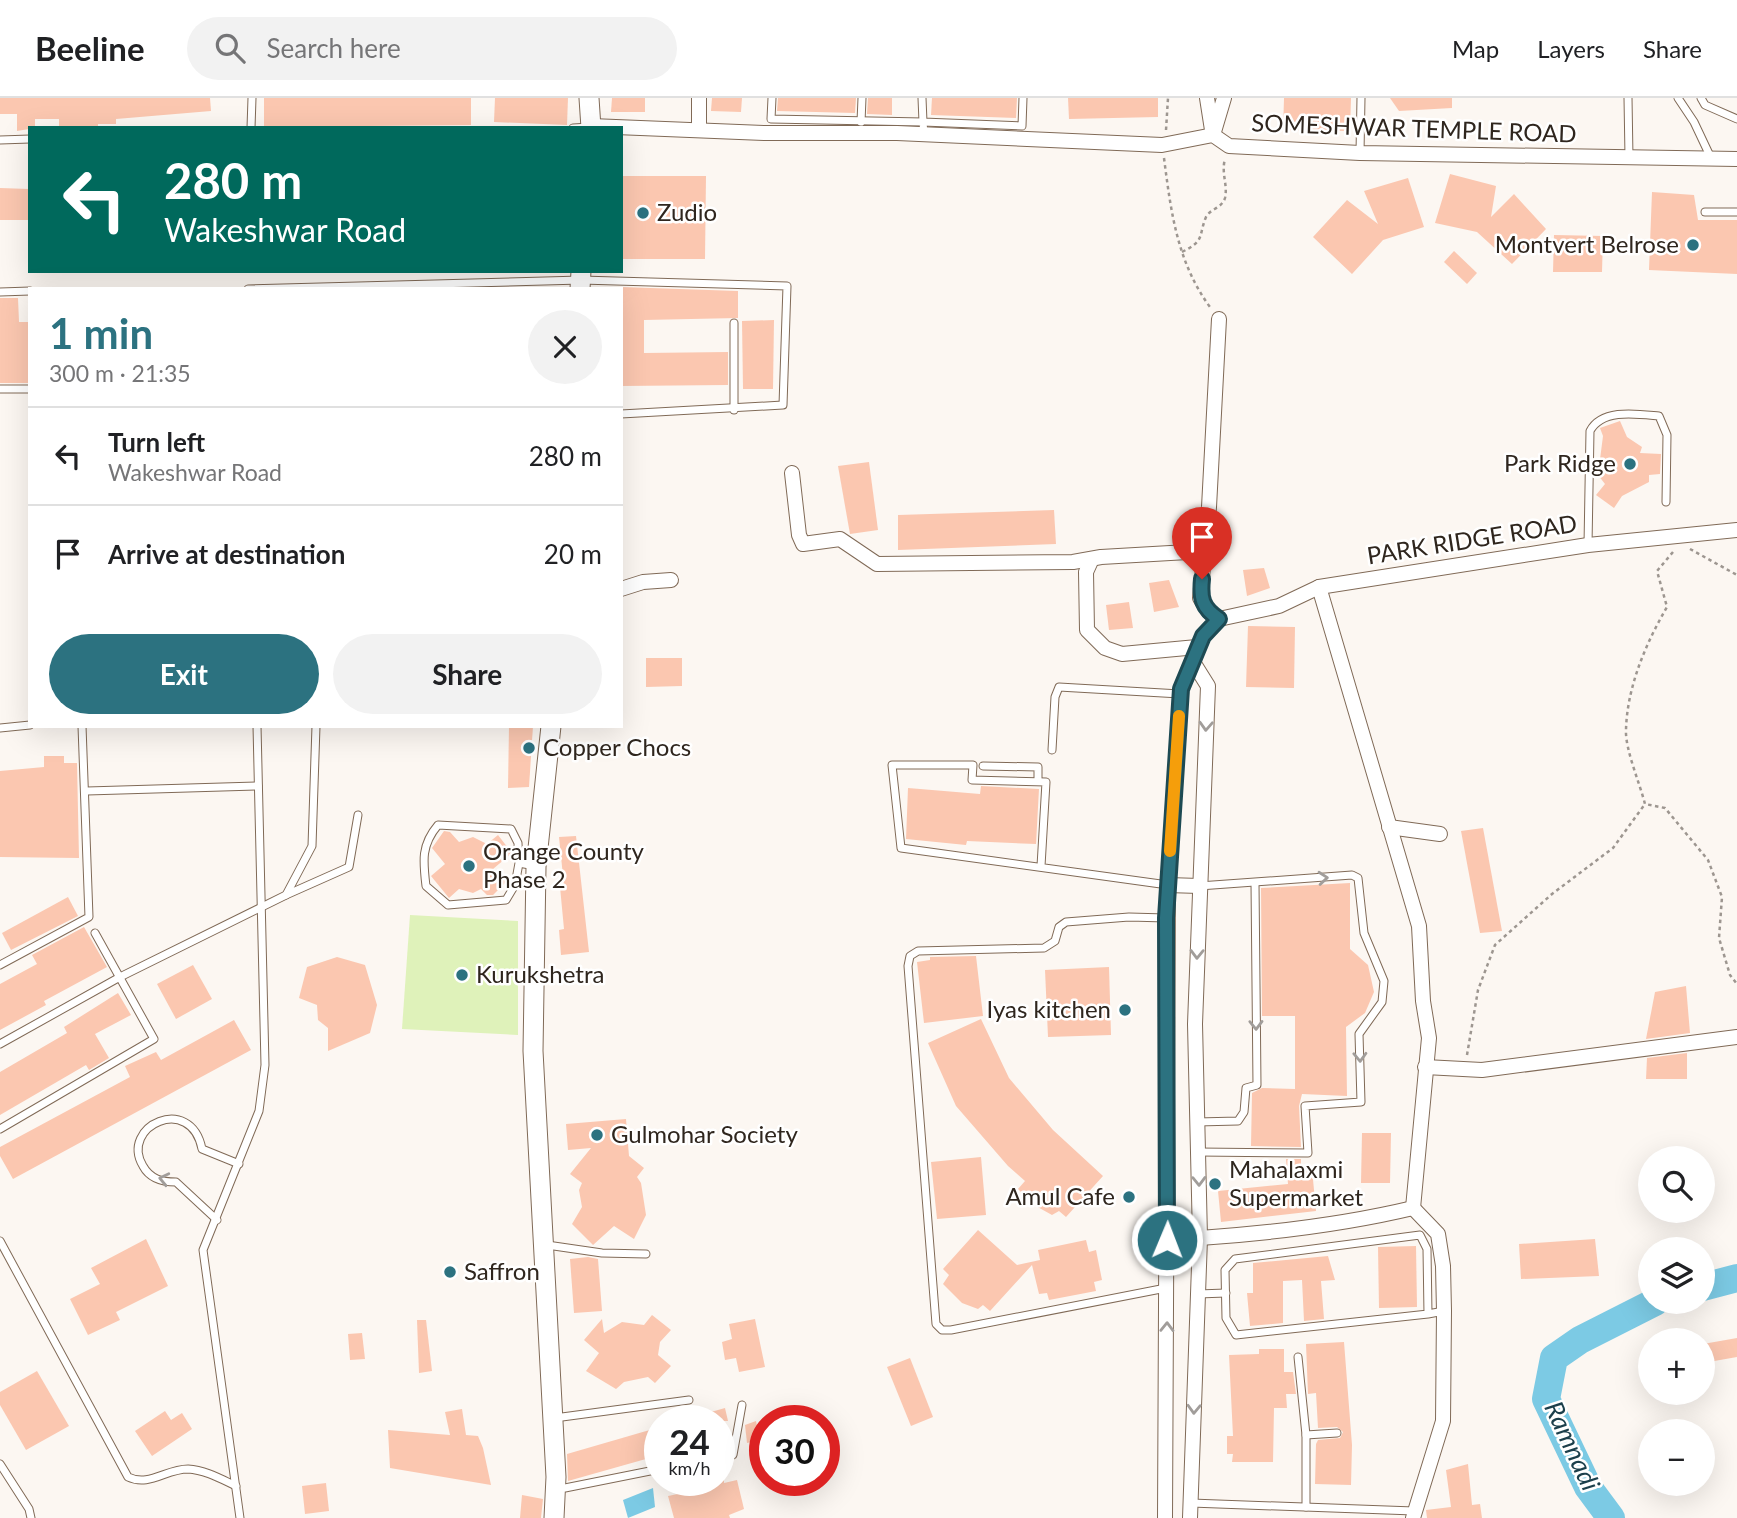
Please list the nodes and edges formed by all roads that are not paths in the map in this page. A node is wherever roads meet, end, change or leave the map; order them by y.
1 (252, 98) edge
2 (589, 98) edge
3 (699, 98) edge
4 (772, 98) edge
5 (862, 98) edge
6 (922, 98) edge
7 (1023, 98) edge
8 (1207, 98) edge
9 (1224, 98) edge
10 (1361, 98) edge
11 (1628, 98) edge
12 (1678, 98) edge
13 (1701, 98) edge
14 (1737, 119) edge
15 (251, 126) edge
16 (585, 126) edge
17 (861, 126) junction
18 (623, 127) edge
19 (699, 128) junction
20 (923, 128) junction
21 (1023, 133) junction
22 (1213, 135) junction
23 (28, 139) edge
24 (0, 140) edge
25 (1360, 153) junction
26 (1629, 157) junction
27 (1711, 159) junction
28 (1737, 159) edge
29 (1705, 212) dead end
30 (1737, 212) edge
31 (581, 280) edge
32 (408, 287) edge
33 (28, 291) edge
34 (0, 292) edge
35 (1219, 319) road end
36 (734, 323) dead end
37 (28, 388) edge
38 (0, 389) edge
39 (734, 410) junction
40 (623, 414) edge
41 (792, 473) dead end
42 (1666, 502) dead end
43 (1737, 530) edge
44 (1588, 544) junction
45 (1205, 551) junction
46 (1091, 561) junction
47 (671, 580) dead end
48 (1320, 587) junction
49 (623, 588) edge
50 (1219, 619) junction
51 (1197, 647) junction
52 (1194, 662) junction
53 (1181, 694) junction
54 (28, 725) edge
55 (0, 728) edge
56 (82, 728) edge
57 (257, 728) edge
58 (316, 728) edge
59 (551, 728) edge
60 (1052, 750) dead end
61 (983, 766) dead end
62 (1038, 781) junction
63 (258, 786) junction
64 (87, 791) junction
65 (358, 815) dead end
66 (1389, 827) junction
67 (1440, 835) dead end
68 (528, 865) junction
69 (1041, 866) junction
70 (1255, 883) junction
71 (1168, 885) junction
72 (1199, 886) junction
73 (286, 895) junction
74 (261, 906) junction
75 (1166, 918) junction
76 (95, 933) dead end
77 (0, 965) edge
78 (120, 977) junction
79 (1737, 1037) edge
80 (0, 1044) edge
81 (1425, 1067) junction
82 (1197, 1122) junction
83 (0, 1129) edge
84 (1198, 1152) junction
85 (239, 1164) junction
86 (1413, 1209) junction
87 (217, 1220) junction
88 (1200, 1238) junction
89 (0, 1241) edge
90 (543, 1244) junction
91 (646, 1254) dead end
92 (1167, 1288) junction
93 (1226, 1293) junction
94 (1198, 1294) junction
95 (1444, 1311) junction
96 (1428, 1314) junction
97 (1298, 1357) dead end
98 (689, 1400) dead end
99 (742, 1405) dead end
100 (557, 1418) junction
101 (1337, 1433) dead end
102 (1306, 1435) junction
103 (735, 1444) edge
104 (0, 1464) edge
105 (644, 1472) edge
106 (236, 1486) junction
107 (560, 1488) junction
108 (1190, 1503) junction
109 (1306, 1507) junction
110 (1413, 1515) edge
111 (30, 1518) edge
112 (240, 1518) edge
113 (554, 1518) edge
114 (1165, 1518) edge
115 (1190, 1518) edge

1 - 15 lane
2 - 16 street
3 - 19 street
4 - 17 lane
5 - 17 lane
6 - 20 lane
7 - 21 lane
8 - 22 street
9 - 22 street
10 - 25 lane
11 - 26 lane
12 - 27 lane
13 - 14 lane
17 - 19 street
17 - 20 street
18 - 19 street
20 - 21 street
21 - 22 street
22 - 25 street, SOMESHWAR TEMPLE ROAD
23 - 24 lane
25 - 26 street, SOMESHWAR TEMPLE ROAD
26 - 27 street, SOMESHWAR TEMPLE ROAD
27 - 28 street, SOMESHWAR TEMPLE ROAD
29 - 30 lane
31 - 32 lane
31 - 39 lane
33 - 34 lane
35 - 45 street
36 - 39 lane
37 - 38 lane
39 - 40 lane
41 - 46 street
42 - 44 lane
43 - 44 street, PARK RIDGE ROAD
44 - 48 street, PARK RIDGE ROAD
45 - 46 street
45 - 50 street
46 - 51 street
47 - 49 street
48 - 50 street, PARK RIDGE ROAD
48 - 66 street
50 - 51 street
51 - 52 street
52 - 53 street
52 -> 72 street
53 - 60 lane
53 - 71 street
54 - 55 lane
56 - 64 lane
57 - 63 lane
58 - 73 lane
59 - 68 street
61 - 62 lane
62 - 69 lane
62 - 69 lane
63 - 64 lane
63 - 74 lane
64 - 77 lane
65 - 73 lane
66 - 67 street
66 - 81 street
68 - 68 lane
68 - 90 street
69 - 71 lane
70 - 72 lane
70 -> 82 lane
70 -> 84 lane
71 - 72 street
71 - 75 street
72 -> 82 street
73 - 74 lane
74 - 78 lane
74 - 85 lane
75 - 92 street
75 - 92 lane
76 - 78 lane
78 - 80 lane
78 - 83 lane
79 - 81 street
81 - 86 street
82 - 84 street
84 -> 88 street
85 - 87 lane
87 -> 85 lane
86 - 88 street
86 - 95 street
87 - 106 lane
88 - 94 street
89 - 106 lane
90 - 91 lane
90 - 100 street
114 -> 92 street
93 - 94 lane
93 - 96 lane
93 - 96 lane
94 -> 108 street
95 - 96 lane
95 - 110 street
97 - 102 lane
98 - 100 lane
99 - 103 lane
100 - 107 street
101 - 102 lane
102 - 109 lane
104 - 111 lane
105 - 107 lane
106 - 112 lane
107 - 113 street
108 - 109 lane
108 - 115 street
109 - 110 lane

